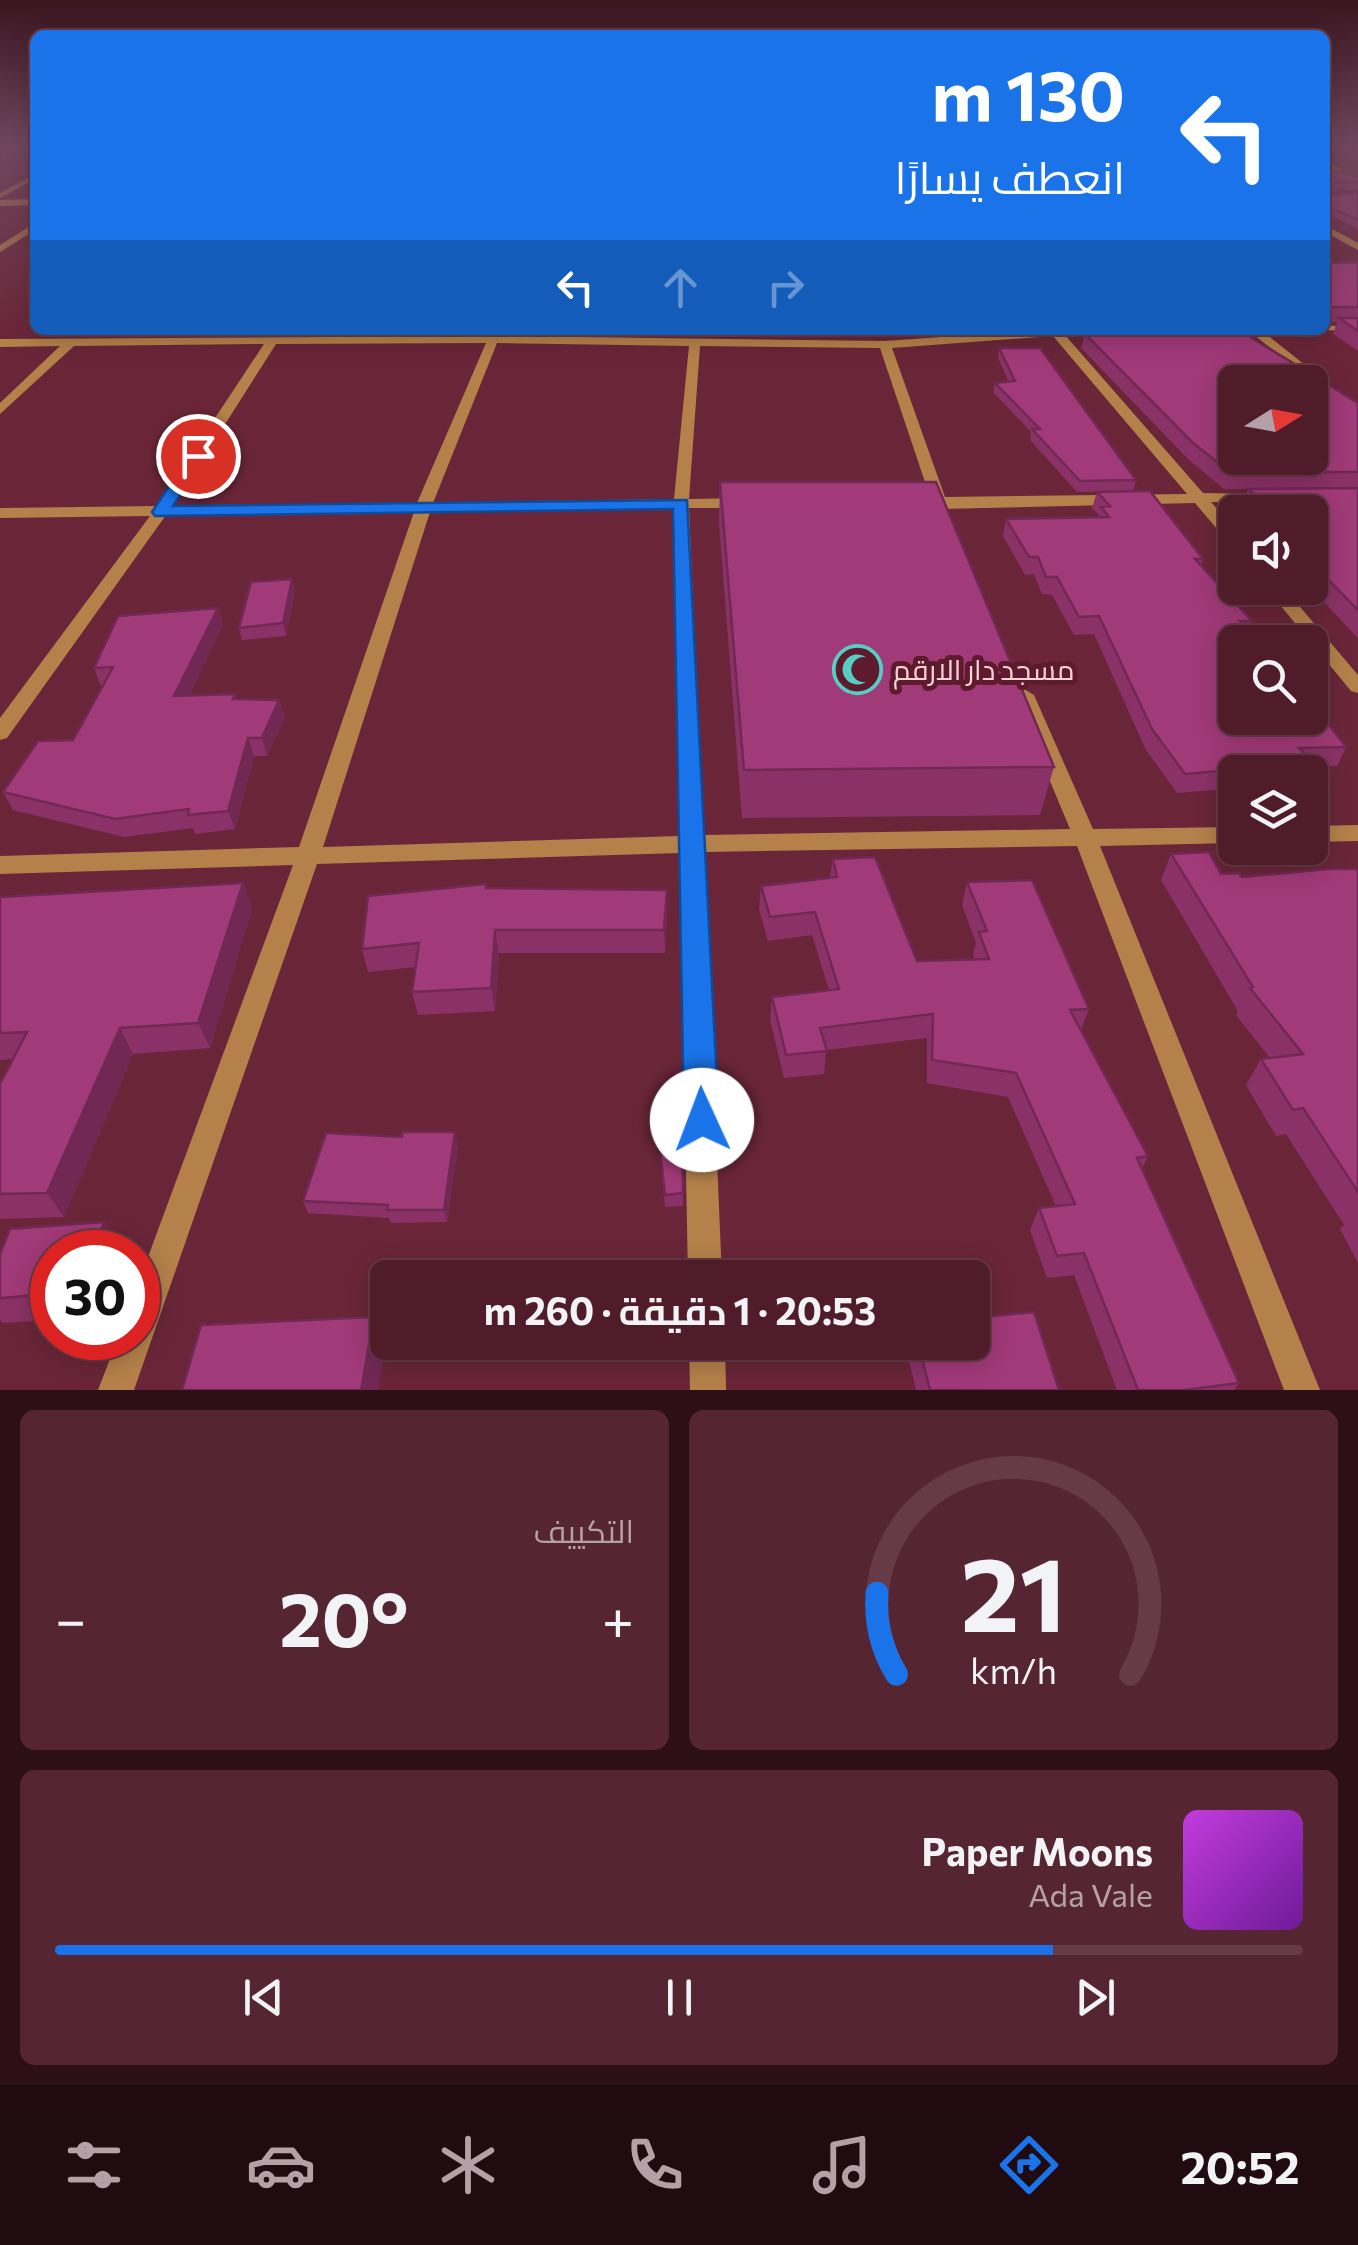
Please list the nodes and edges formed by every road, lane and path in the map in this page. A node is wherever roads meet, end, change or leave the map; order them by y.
1 (30, 229) edge
2 (1330, 231) edge
3 (0, 237) edge
4 (18, 237) junction
5 (1358, 247) edge
6 (0, 249) edge
7 (1330, 328) edge
8 (1358, 328) edge
9 (213, 335) edge
10 (495, 335) edge
11 (963, 335) edge
12 (1059, 335) edge
13 (1260, 335) edge
14 (694, 341) junction
15 (71, 342) junction
16 (0, 343) edge
17 (207, 343) junction
18 (271, 343) junction
19 (886, 345) junction
20 (0, 410) edge
21 (1358, 414) edge
22 (1200, 498) junction
23 (1218, 498) edge
24 (899, 502) edge
25 (681, 503) junction
26 (760, 503) edge
27 (423, 508) junction
28 (943, 510) junction
29 (161, 512) junction
30 (0, 513) edge
31 (1218, 520) edge
32 (1289, 605) edge
33 (1016, 678) edge
34 (1358, 687) edge
35 (0, 733) edge
36 (1358, 833) edge
37 (1328, 834) edge
38 (1218, 835) edge
39 (1086, 837) junction
40 (694, 844) junction
41 (309, 854) junction
42 (0, 864) edge
43 (706, 1260) edge
44 (160, 1267) edge
45 (127, 1360) edge
46 (707, 1360) edge
47 (116, 1390) edge
48 (708, 1390) edge
49 (1302, 1390) edge

1 - 4 street
2 - 5 street
3 - 4 street
4 - 6 street
7 - 8 street
9 - 17 street
10 - 14 street
10 - 18 street
10 - 27 street
11 - 19 street
12 - 22 street
13 - 21 street
14 - 19 street
14 - 25 street
15 - 16 street
15 - 17 street
15 - 20 street
17 - 18 street
18 - 29 street
19 - 28 street
22 - 23 street
22 - 28 street
22 - 31 street
24 - 28 street
25 - 26 street
25 - 27 street
25 - 40 street
27 - 29 street
27 - 41 street
29 - 30 street
29 - 35 street
32 - 34 street
33 - 39 street
36 - 37 street
38 - 39 street
39 - 40 street
39 - 49 street
40 - 41 street
40 - 43 street
41 - 42 street
41 - 44 street
45 - 47 street
46 - 48 street

